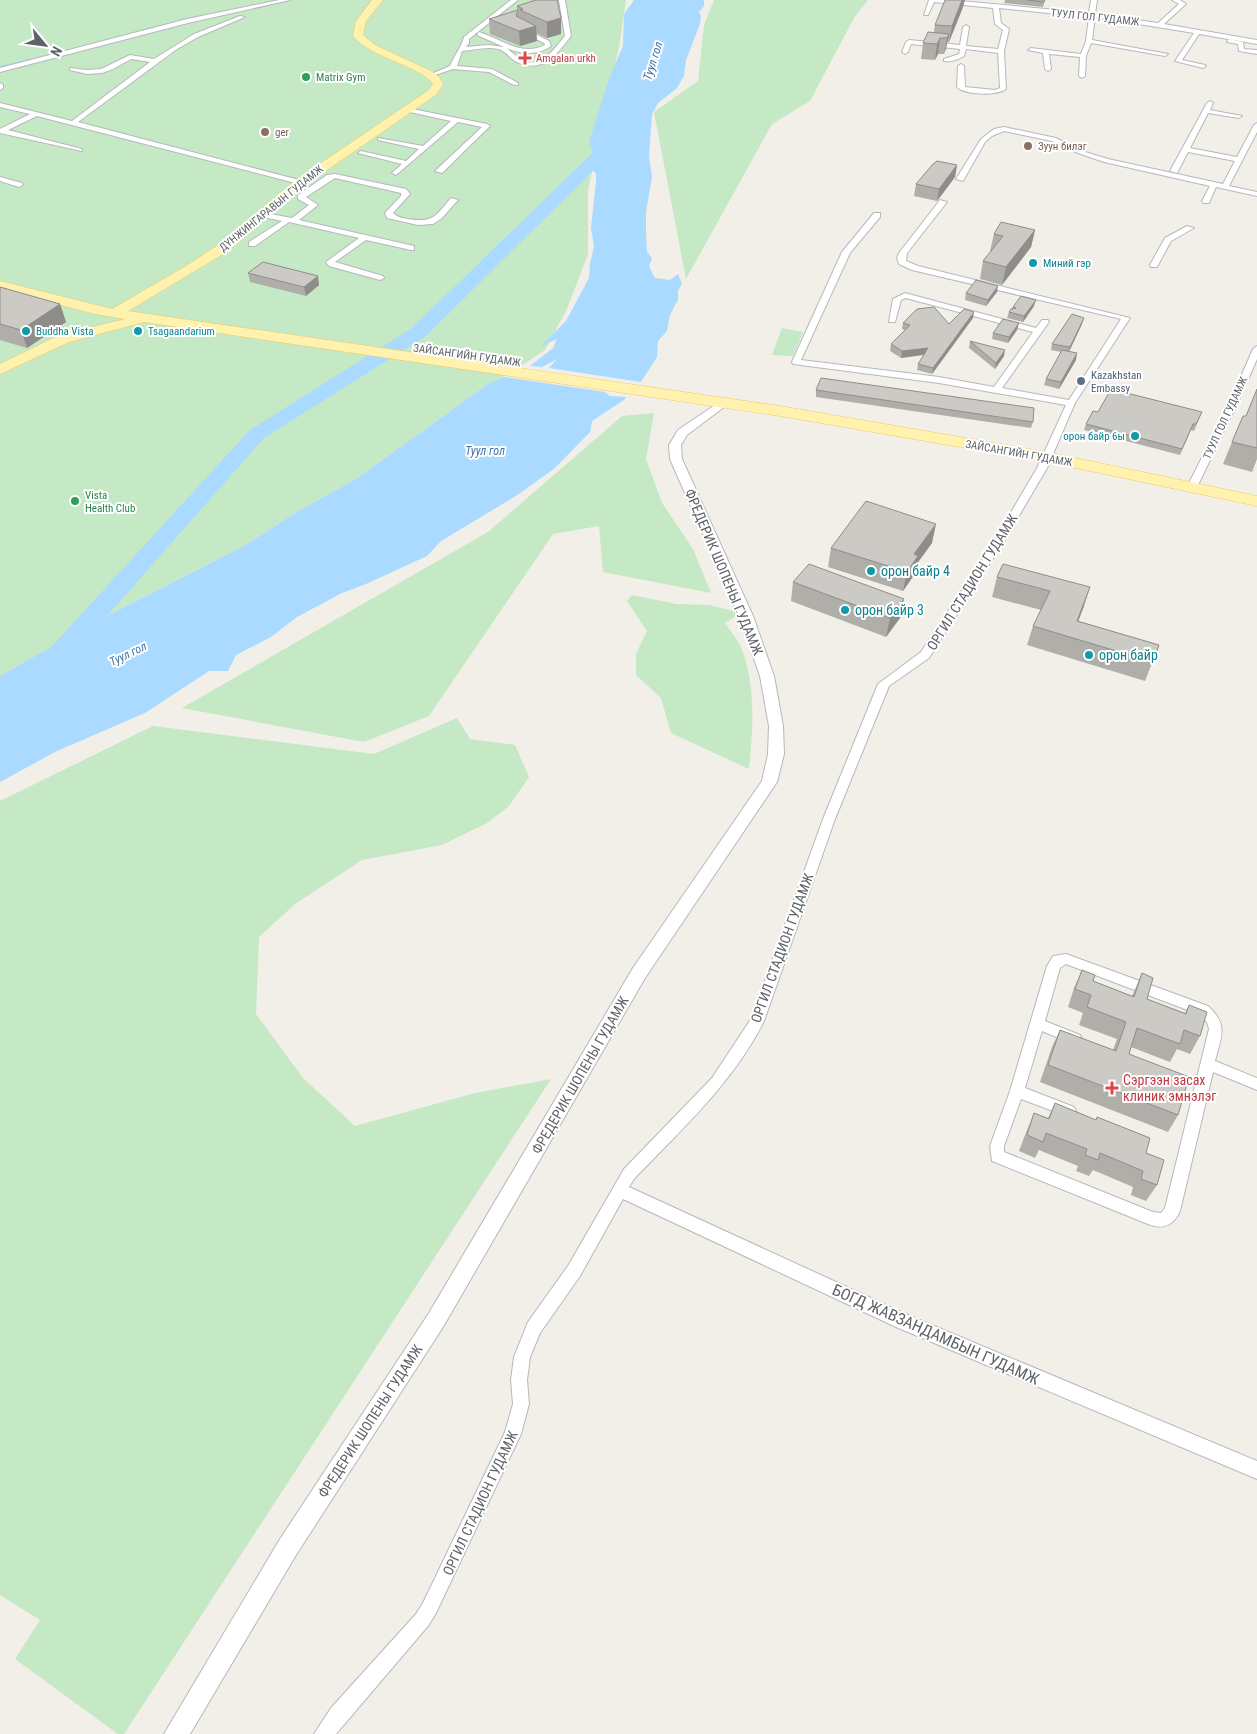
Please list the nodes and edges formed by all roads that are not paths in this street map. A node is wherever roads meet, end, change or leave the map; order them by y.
1 (287, 0) edge
2 (378, 0) edge
3 (515, 0) edge
4 (562, 0) edge
5 (932, 0) edge
6 (1094, 0) edge
7 (1175, 0) edge
8 (977, 2) edge
9 (996, 7) junction
10 (248, 9) junction
11 (926, 14) dead end
12 (1093, 15) junction
13 (1159, 24) junction
14 (966, 27) dead end
15 (520, 29) edge
16 (1196, 33) junction
17 (479, 34) dead end
18 (190, 39) junction
19 (201, 40) dead end
20 (1089, 41) junction
21 (1257, 42) edge
22 (962, 47) junction
23 (460, 50) junction
24 (1031, 50) dead end
25 (1002, 51) junction
26 (905, 52) dead end
27 (1046, 52) junction
28 (1257, 52) edge
29 (1165, 54) dead end
30 (1182, 54) junction
31 (1083, 56) junction
32 (1208, 59) dead end
33 (946, 60) edge
34 (158, 61) junction
35 (961, 66) dead end
36 (1203, 66) dead end
37 (453, 67) junction
38 (72, 69) dead end
39 (0, 70) edge
40 (1048, 70) dead end
41 (431, 76) junction
42 (1082, 76) dead end
43 (516, 84) dead end
44 (1210, 103) dead end
45 (0, 105) edge
46 (407, 110) junction
47 (1206, 111) junction
48 (36, 114) junction
49 (1239, 116) dead end
50 (456, 120) junction
51 (73, 123) junction
52 (1257, 125) edge
53 (2, 131) edge
54 (380, 139) dead end
55 (424, 148) junction
56 (80, 150) dead end
57 (1185, 150) junction
58 (361, 153) dead end
59 (1239, 160) junction
60 (407, 163) junction
61 (439, 171) dead end
62 (1174, 171) dead end
63 (396, 173) dead end
64 (0, 179) edge
65 (960, 179) dead end
66 (300, 183) junction
67 (19, 185) dead end
68 (1214, 185) junction
69 (1225, 187) junction
70 (1257, 194) edge
71 (454, 200) dead end
72 (1206, 201) dead end
73 (943, 202) edge
74 (262, 214) junction
75 (877, 215) dead end
76 (290, 220) junction
77 (1190, 228) dead end
78 (364, 238) junction
79 (252, 244) dead end
80 (411, 248) dead end
81 (1154, 265) dead end
82 (380, 278) dead end
83 (0, 284) edge
84 (71, 304) junction
85 (116, 312) junction
86 (151, 317) junction
87 (892, 320) dead end
88 (1046, 322) dead end
89 (1038, 331) junction
90 (62, 339) junction
91 (1257, 349) edge
92 (0, 370) edge
93 (997, 389) junction
94 (680, 391) junction
95 (724, 402) junction
96 (1072, 403) junction
97 (780, 411) junction
98 (1047, 457) junction
99 (1192, 487) junction
100 (1257, 501) edge
101 (1038, 1024) junction
102 (1090, 1045) edge
103 (1207, 1064) junction
104 (1257, 1084) edge
105 (1017, 1091) junction
106 (1072, 1112) edge
107 (618, 1190) junction
108 (1257, 1470) edge
109 (176, 1734) edge
110 (324, 1734) edge

1 - 10 street
2 - 41 main road
3 - 23 street
4 - 23 street
5 - 8 street, ТУУЛ ГОЛ ГУДАМЖ
5 - 11 street
6 - 12 street
7 - 13 street
8 - 9 street, ТУУЛ ГОЛ ГУДАМЖ
9 - 12 street, ТУУЛ ГОЛ ГУДАМЖ
9 - 25 street
10 - 18 street
10 - 39 street
12 - 13 street, ТУУЛ ГОЛ ГУДАМЖ
12 - 20 street
13 - 16 street, ТУУЛ ГОЛ ГУДАМЖ
14 - 22 street
15 - 17 street
16 - 21 street, ТУУЛ ГОЛ ГУДАМЖ
16 - 28 street
16 - 30 street
18 - 19 street
18 - 34 street
20 - 29 street
20 - 31 street
22 - 25 street
22 - 26 street
22 - 33 street
23 - 37 street
24 - 27 street
25 - 35 street
27 - 31 street
27 - 40 street
30 - 32 street
30 - 36 street
31 - 42 street
34 - 38 street
34 - 51 street
37 - 41 street
37 - 43 street
41 - 46 main road, ДҮНЖИНГАРАВЫН ГУДАМЖ
44 - 47 street
45 - 48 street
46 - 50 street
46 - 66 main road, ДҮНЖИНГАРАВЫН ГУДАМЖ
47 - 49 street
47 - 57 street
48 - 51 street
48 - 53 street
50 - 55 street
50 - 61 street
51 - 66 street
52 - 59 street
53 - 56 street
54 - 55 street
55 - 60 street
57 - 59 street
57 - 62 street
58 - 60 street
59 - 69 street
60 - 63 street
64 - 67 street
65 - 68 street
66 - 74 main road, ДҮНЖИНГАРАВЫН ГУДАМЖ
68 - 69 street
68 - 72 street
69 - 70 street
71 - 76 street
73 - 96 street, ОРГИЛ СТАДИОН ГУДАМЖ
74 - 76 street
74 - 85 main road, ДҮНЖИНГАРАВЫН ГУДАМЖ
75 - 93 street
76 - 78 street
76 - 79 street
77 - 81 street
78 - 80 street
78 - 82 street
83 - 84 main road, ЗАЙСАНГИЙН ГУДАМЖ
84 - 85 main road, ЗАЙСАНГИЙН ГУДАМЖ
84 - 90 main road
85 - 86 main road, ЗАЙСАНГИЙН ГУДАМЖ
85 - 90 main road, ДҮНЖИНГАРАВЫН ГУДАМЖ
86 - 90 main road
86 - 94 main road, ЗАЙСАНГИЙН ГУДАМЖ
87 - 89 street
88 - 89 street
89 - 93 street
90 - 92 main road, ДҮНЖИНГАРАВЫН ГУДАМЖ
91 - 99 street, ТУУЛ ГОЛ ГУДАМЖ
93 - 96 street
94 - 95 main road, ЗАЙСАНГИЙН ГУДАМЖ
94 - 97 main road, ЗАЙСАНГИЙН ГУДАМЖ
95 - 97 main road, ЗАЙСАНГИЙН ГУДАМЖ
95 - 109 street, ФРЕДЕРИК ШОПЕНЫ ГУДАМЖ
96 - 98 street, ОРГИЛ СТАДИОН ГУДАМЖ
97 - 98 main road, ЗАЙСАНГИЙН ГУДАМЖ
98 - 99 main road, ЗАЙСАНГИЙН ГУДАМЖ
98 - 107 street, ОРГИЛ СТАДИОН ГУДАМЖ
99 - 100 main road, ЗАЙСАНГИЙН ГУДАМЖ
101 - 102 street
101 - 103 street
101 - 105 street
103 - 104 street
103 - 105 street
105 - 106 street
107 - 108 street, БОГД ЖАВЗАНДАМБЫН ГУДАМЖ
107 - 110 street, ОРГИЛ СТАДИОН ГУДАМЖ

